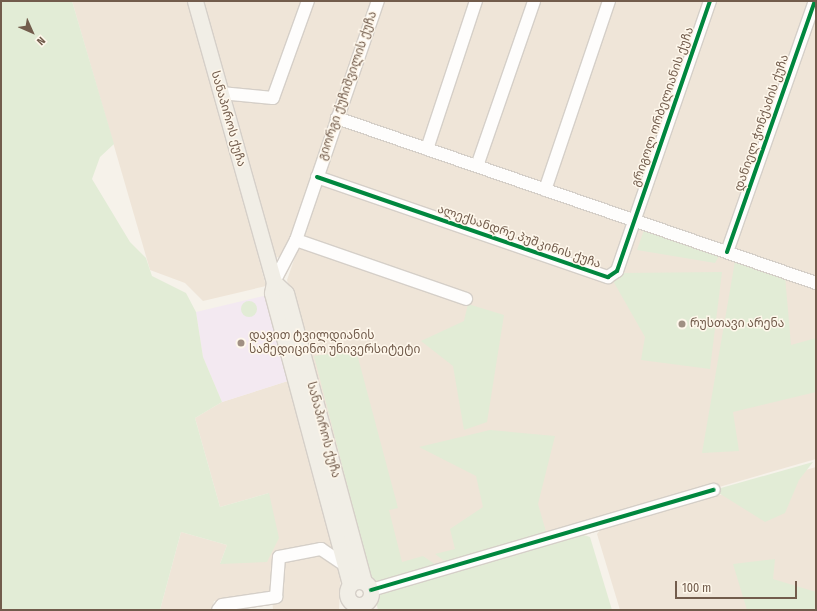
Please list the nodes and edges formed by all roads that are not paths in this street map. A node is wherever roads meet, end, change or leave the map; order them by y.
1 (195, 1) edge
2 (308, 1) edge
3 (378, 1) edge
4 (476, 1) edge
5 (534, 1) edge
6 (608, 1) edge
7 (710, 1) edge
8 (815, 1) edge
9 (221, 93) junction
10 (337, 118) junction
11 (426, 149) junction
12 (477, 166) junction
13 (317, 177) junction
14 (545, 190) junction
15 (634, 220) junction
16 (296, 240) junction
17 (727, 252) junction
18 (274, 282) junction
19 (816, 283) edge
20 (466, 299) dead end
21 (714, 490) dead end
22 (346, 566) junction
23 (366, 593) edge
24 (269, 605) edge
25 (351, 607) edge
26 (218, 610) edge

1 - 9 main road, სანაპიროს ქუჩა
2 - 9 street
3 - 10 street, გიორგი ქუჩიშვილის ქუჩა
4 - 11 street
5 - 12 street
6 - 14 street
7 - 15 street, გრიგოლ ორბელიანის ქუჩა
8 - 17 street, დანიელ ჭონქაძის ქუჩა
9 - 18 main road, სანაპიროს ქუჩა
10 - 11 street
10 - 13 street, გიორგი ქუჩიშვილის ქუჩა
11 - 12 street
12 - 14 street
13 - 15 street, ალექსანდრე პუშკინის ქუჩა
13 - 16 street, გიორგი ქუჩიშვილის ქუჩა
14 - 15 street
15 - 17 street
16 - 18 street, გიორგი ქუჩიშვილის ქუჩა
16 - 20 street
17 - 19 street
18 - 22 main road, სანაპიროს ქუჩა
18 - 23 main road, სანაპიროს ქუჩა
21 - 23 street
22 - 23 main road, სანაპიროს ქუჩა
22 - 24 street
23 - 25 main road
24 - 26 street

